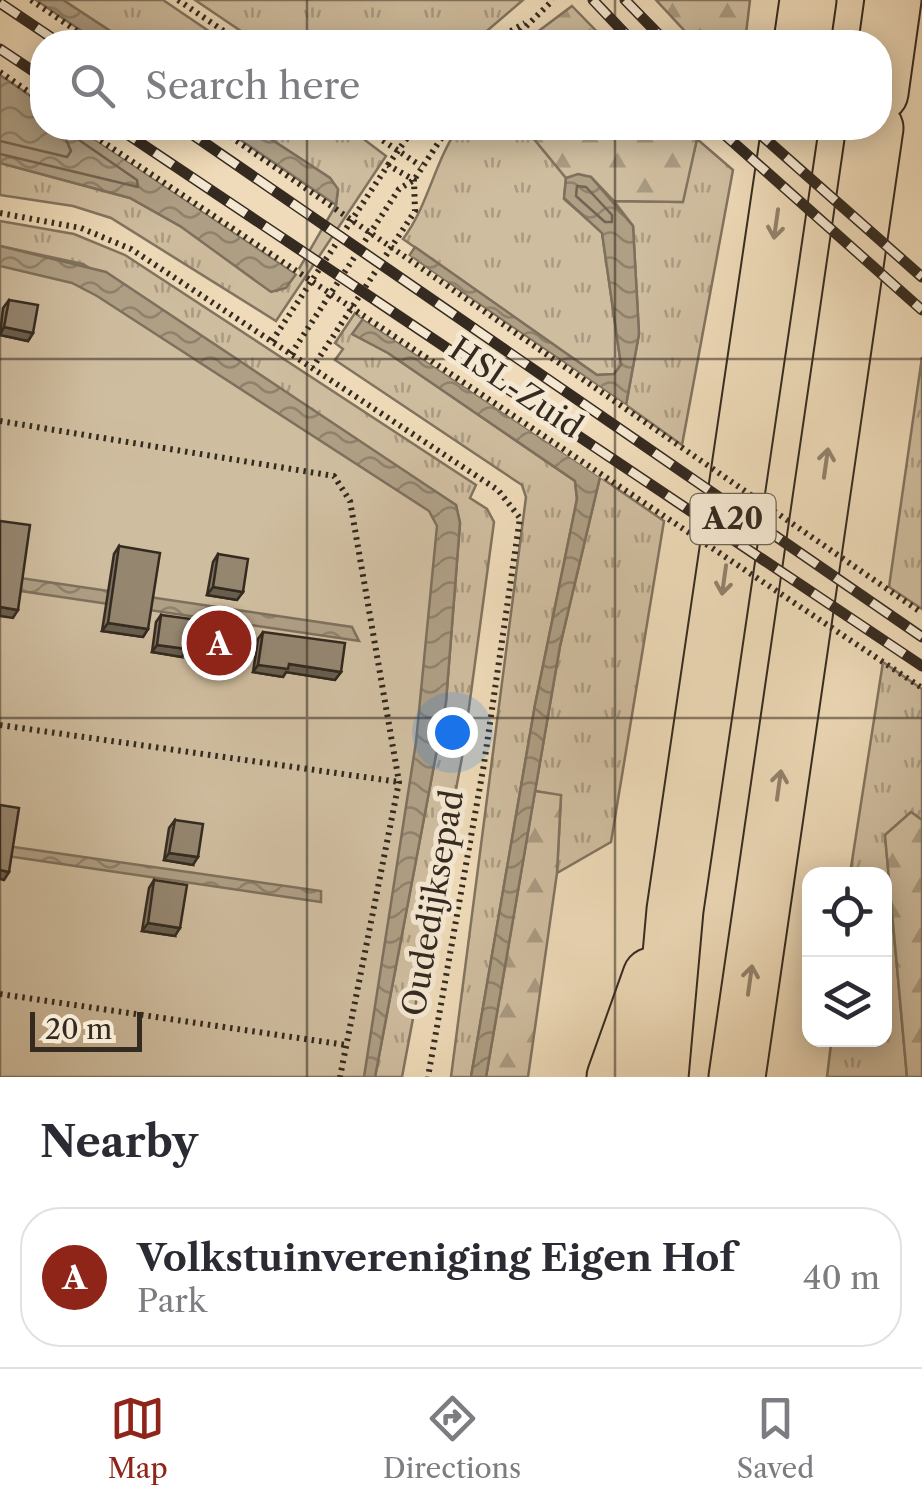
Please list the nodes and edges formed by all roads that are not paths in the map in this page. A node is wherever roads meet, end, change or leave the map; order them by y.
1 (808, 0) edge
2 (893, 0) edge
3 (804, 30) edge
4 (889, 30) edge
5 (788, 140) edge
6 (872, 140) edge
7 (676, 910) junction
8 (615, 1077) edge
9 (660, 1077) edge
10 (737, 1077) edge

1 - 3 highway
2 - 4 highway
5 -> 7 highway, A20
10 -> 6 highway, A20
7 - 8 highway, A20
7 - 9 highway, A20

